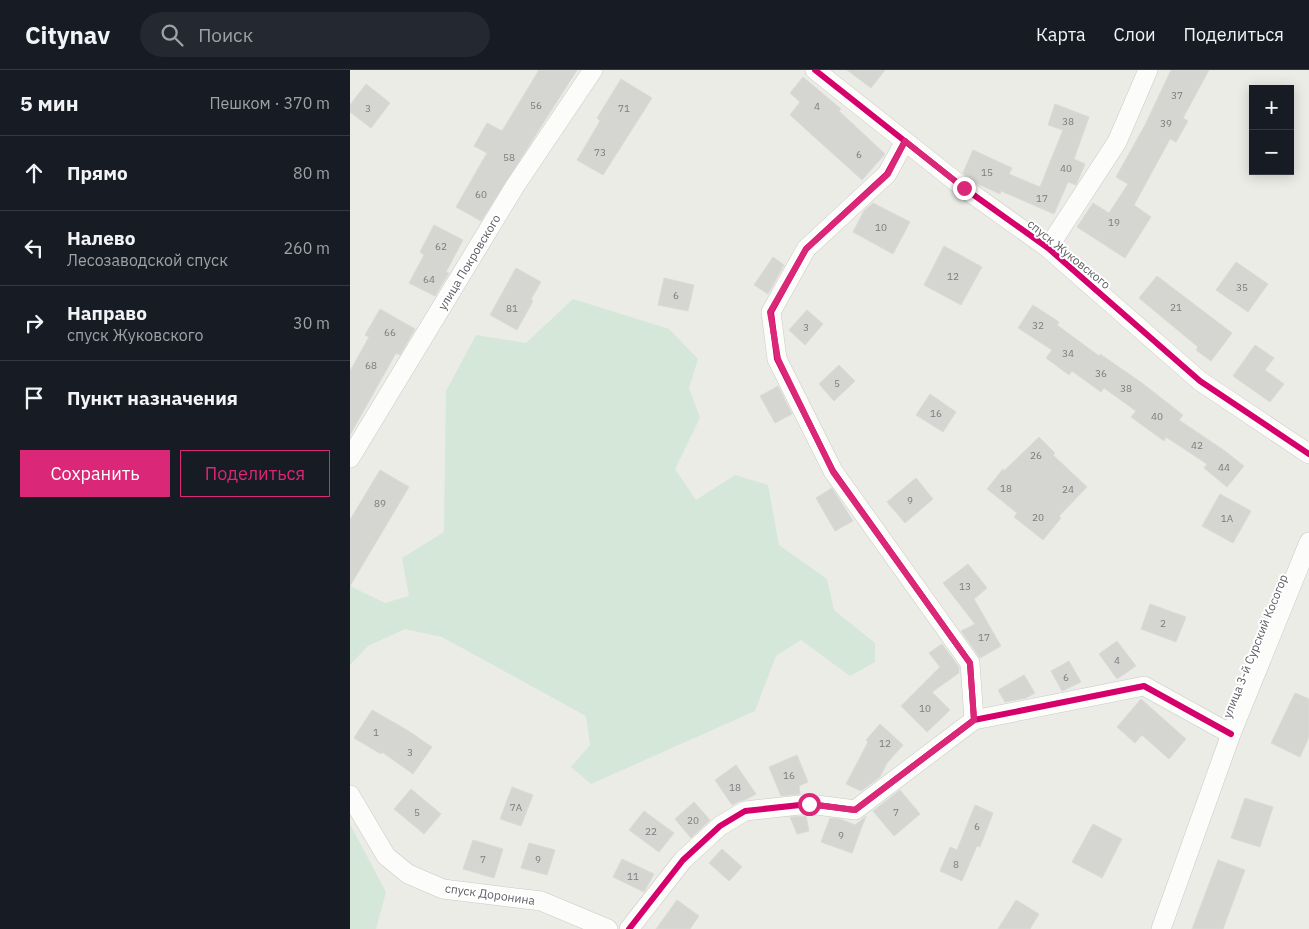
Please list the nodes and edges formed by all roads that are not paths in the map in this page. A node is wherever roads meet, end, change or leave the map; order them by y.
1 (593, 70) edge
2 (815, 70) edge
3 (1148, 70) edge
4 (905, 141) junction
5 (1048, 248) junction
6 (1309, 454) edge
7 (350, 458) edge
8 (1309, 542) edge
9 (974, 720) junction
10 (1231, 734) junction
11 (350, 795) edge
12 (608, 929) edge
13 (629, 929) edge
14 (1161, 929) edge

1 - 7 street, улица Покровского
2 - 4 street, спуск Жуковского
3 - 5 street
4 - 5 street, спуск Жуковского
4 - 9 street
5 - 6 street, спуск Жуковского
8 - 10 street, улица 3-й Сурский Косогор
9 - 10 street
9 - 13 street
10 - 14 street, улица 3-й Сурский Косогор
11 - 12 street, спуск Доронина

